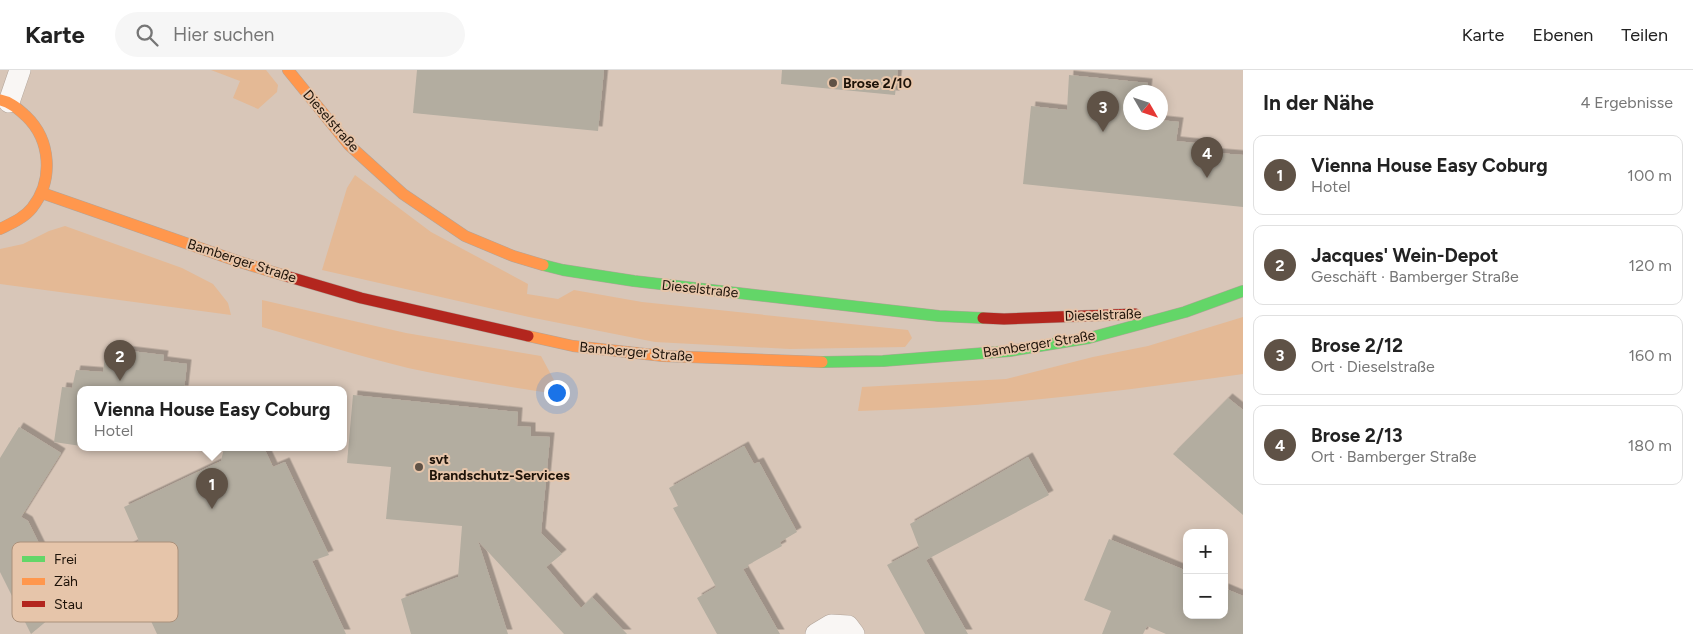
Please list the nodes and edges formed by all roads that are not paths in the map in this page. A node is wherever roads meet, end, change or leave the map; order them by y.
1 (20, 70) edge
2 (288, 70) edge
3 (4, 101) edge
4 (42, 193) junction
5 (0, 229) edge
6 (1243, 292) edge
7 (1185, 312) junction
8 (816, 634) edge
9 (854, 634) edge

1 - 3 street
2 - 7 street, Dieselstraße
3 - 4 street
4 - 5 street
4 - 7 street, Bamberger Straße
6 - 7 street, Bamberger Straße
8 - 9 street

